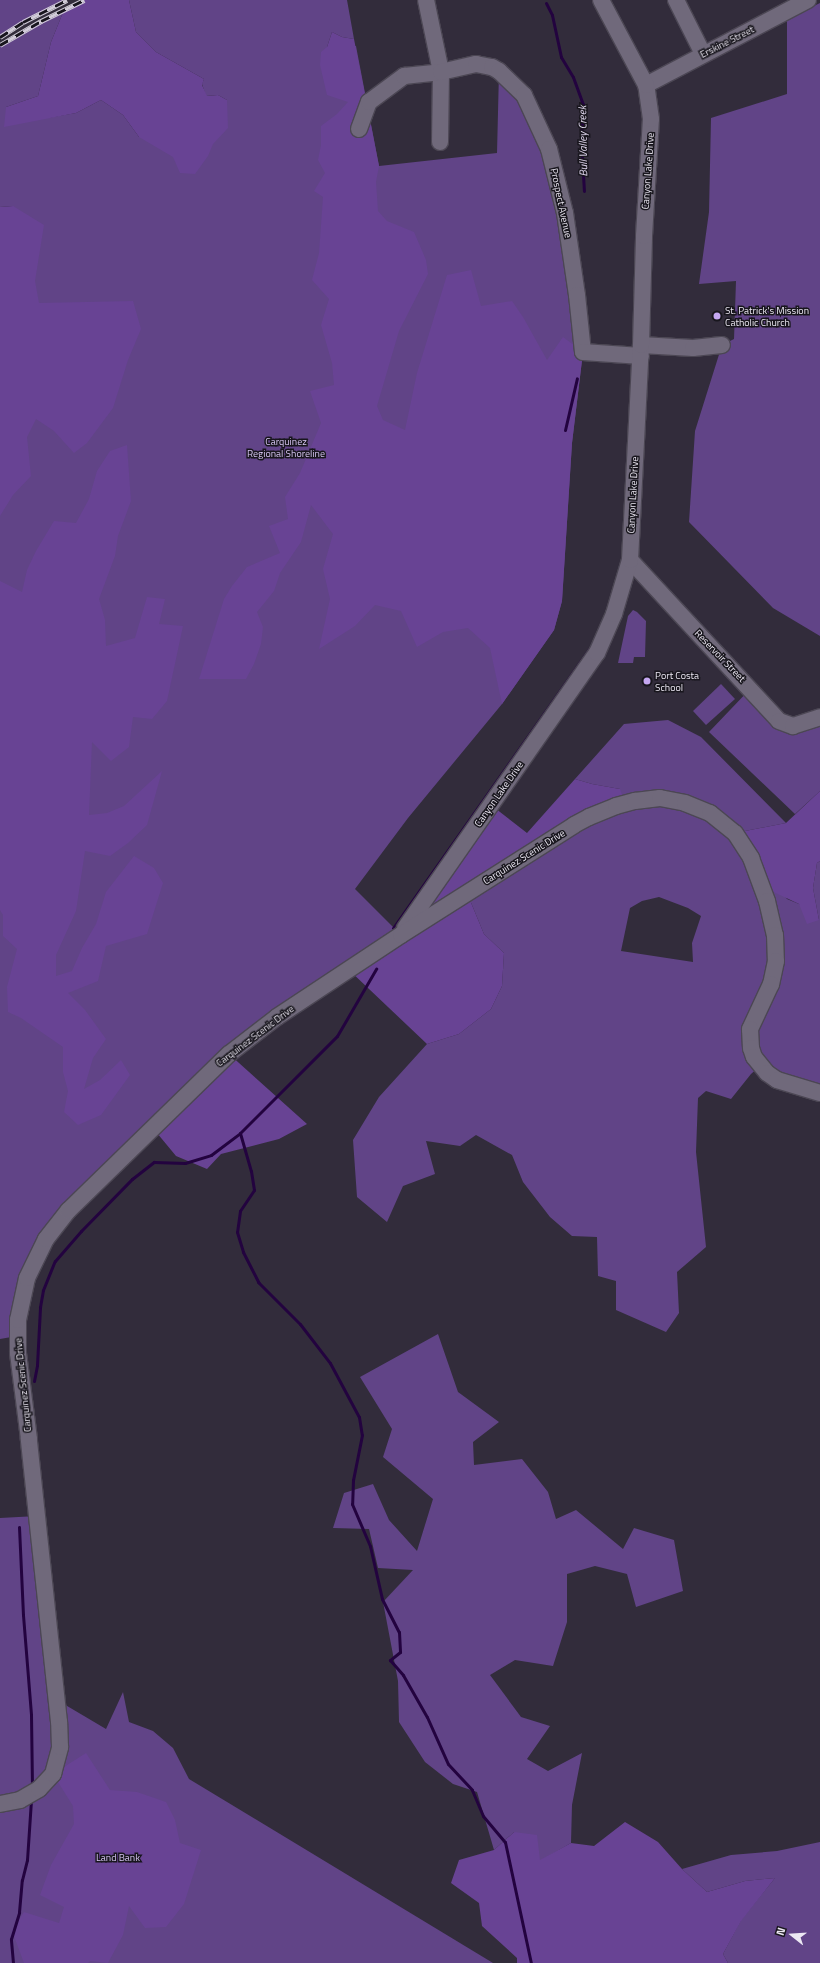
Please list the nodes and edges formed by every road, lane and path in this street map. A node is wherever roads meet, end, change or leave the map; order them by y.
1 (426, 0) edge
2 (602, 0) edge
3 (676, 0) edge
4 (808, 0) edge
5 (703, 54) junction
6 (441, 72) junction
7 (646, 85) junction
8 (359, 129) dead end
9 (440, 142) dead end
10 (722, 345) dead end
11 (641, 351) junction
12 (630, 560) junction
13 (820, 717) edge
14 (401, 935) junction
15 (820, 1093) edge
16 (0, 1804) edge

1 - 6 street
2 - 7 street, Canyon Lake Drive
3 - 5 street
4 - 5 street, Erskine Street
5 - 7 street, Erskine Street
6 - 8 street, Prospect Avenue
6 - 9 street
6 - 11 street, Prospect Avenue
7 - 11 street, Canyon Lake Drive
10 - 11 street, Prospect Avenue
11 - 12 street, Canyon Lake Drive
12 - 13 street, Reservoir Street
12 - 14 street, Canyon Lake Drive
14 - 15 street, Carquinez Scenic Drive
14 - 16 street, Carquinez Scenic Drive

